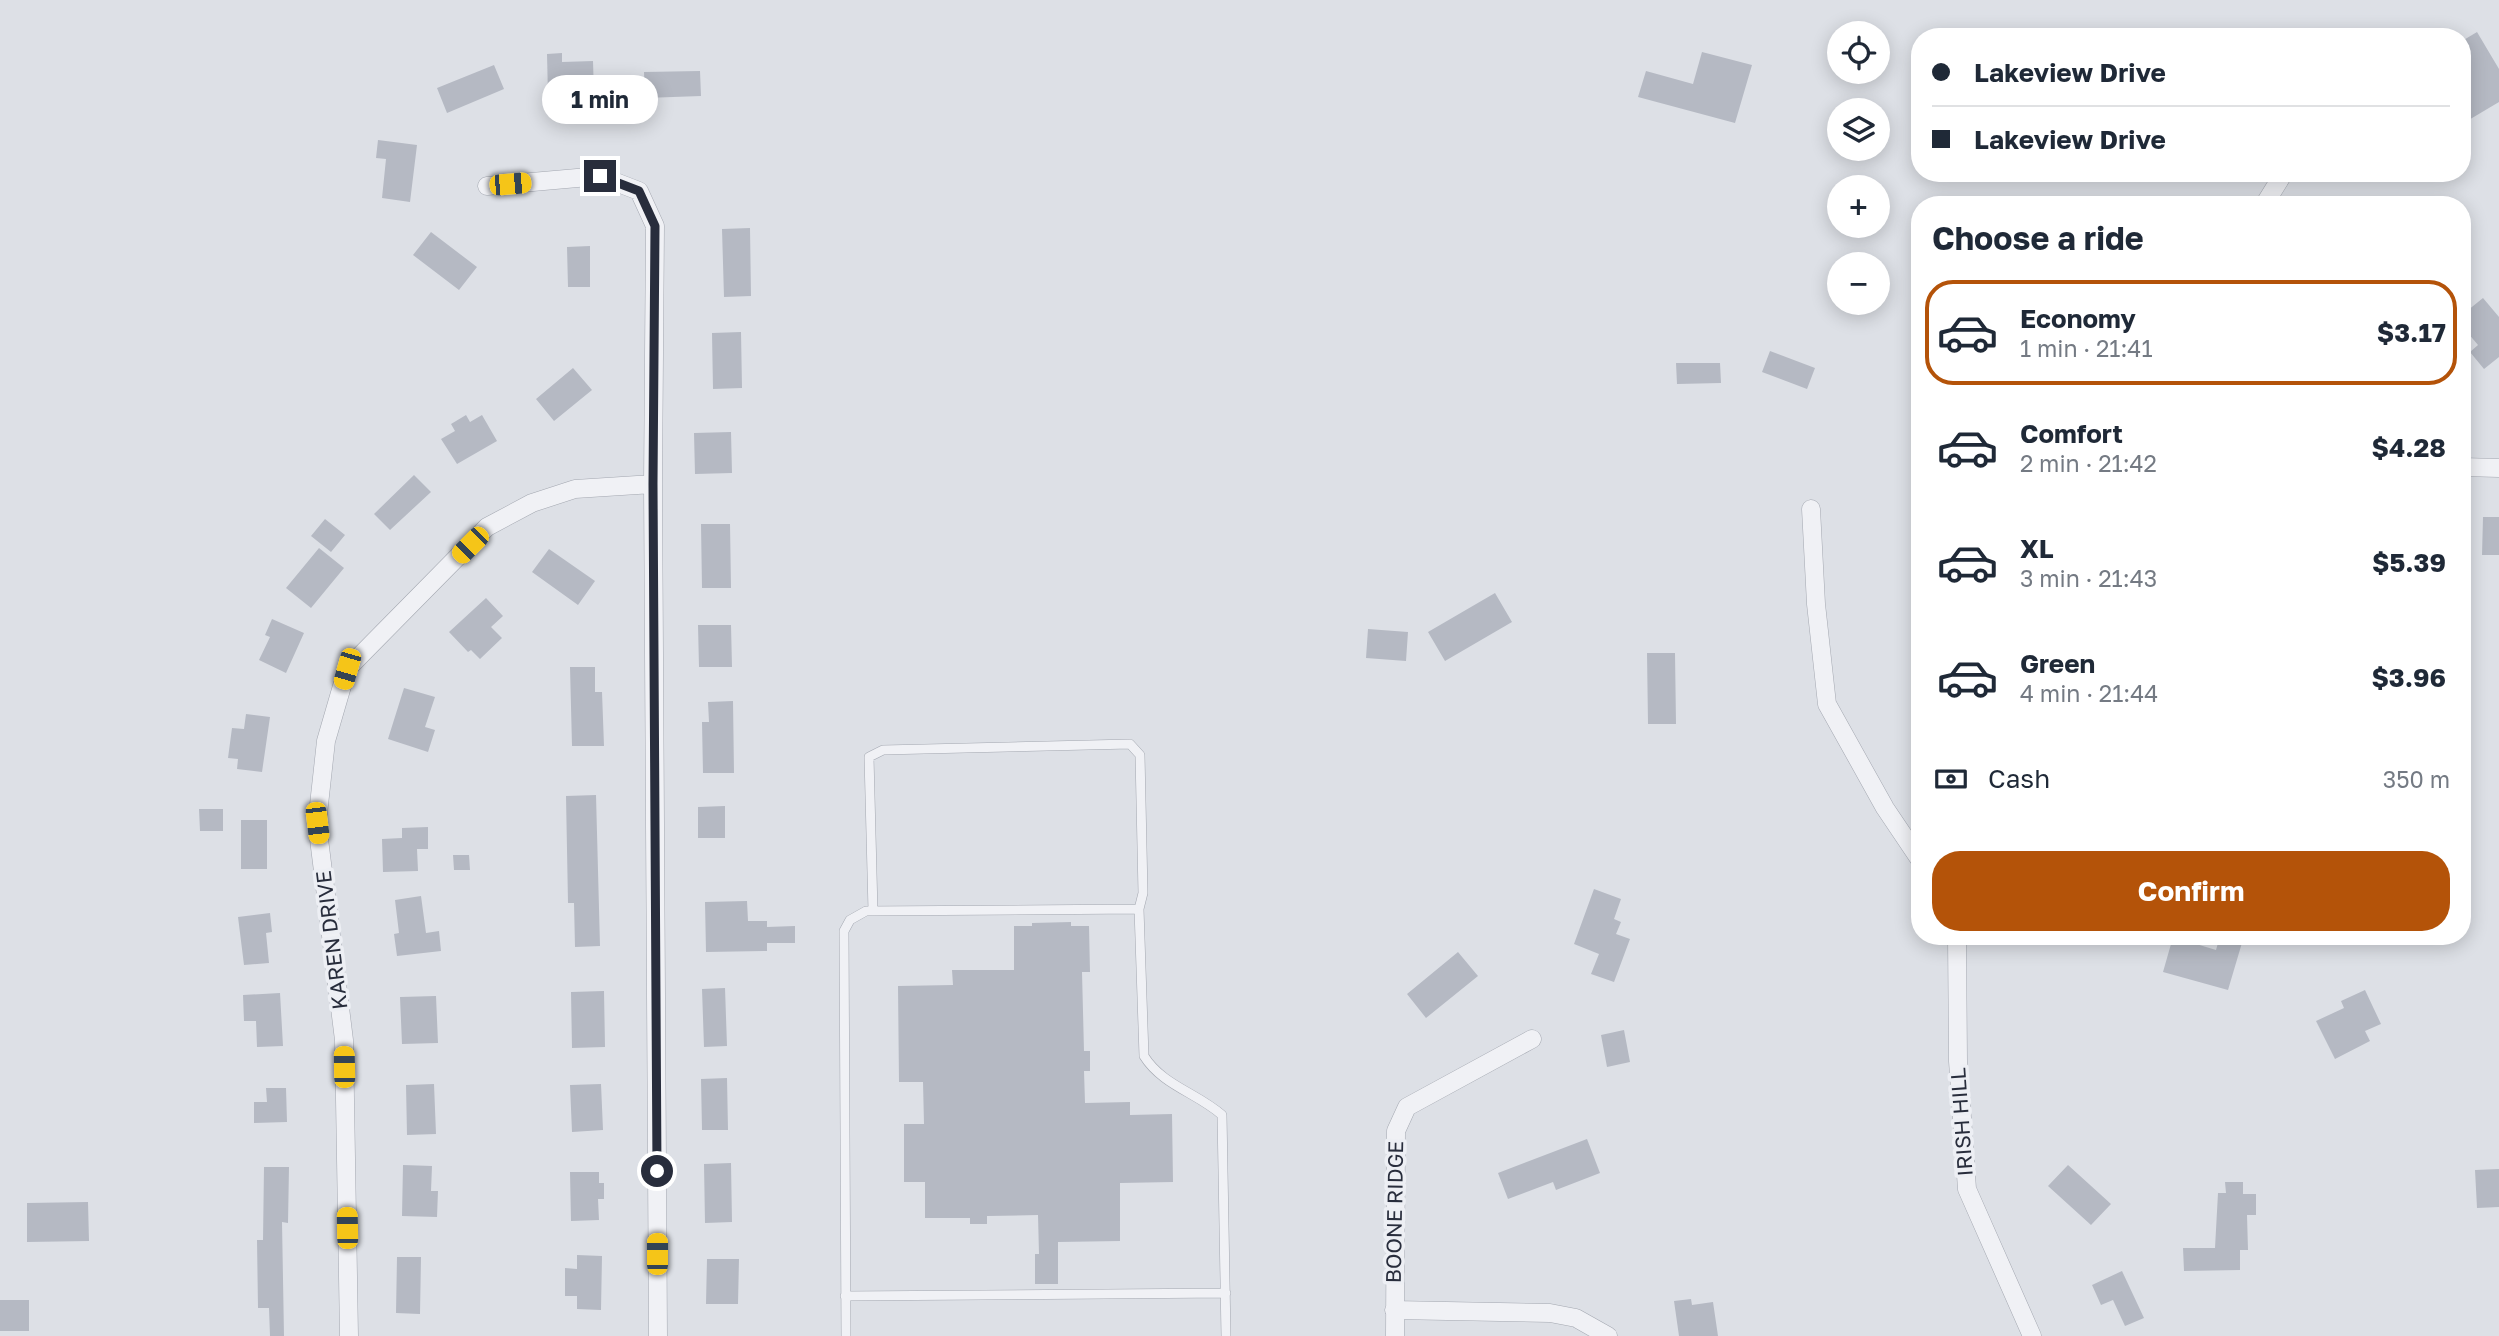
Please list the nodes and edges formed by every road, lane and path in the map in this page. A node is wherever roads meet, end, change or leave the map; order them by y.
1 (487, 186) dead end
2 (2471, 467) edge
3 (2499, 468) edge
4 (653, 484) junction
5 (1811, 509) dead end
6 (1911, 847) edge
7 (1139, 909) junction
8 (873, 911) junction
9 (1957, 945) edge
10 (1532, 1039) dead end
11 (1226, 1293) junction
12 (845, 1296) junction
13 (1394, 1310) junction
14 (349, 1336) edge
15 (658, 1336) edge
16 (846, 1336) edge
17 (1226, 1336) edge
18 (1395, 1336) edge
19 (1608, 1336) edge
20 (2032, 1336) edge

1 - 4 street
2 - 3 street
4 - 14 street, KAREN DRIVE
4 - 15 street
5 - 6 street
7 - 8 lane
7 - 8 lane
7 - 11 lane
8 - 12 lane
9 - 20 street, IRISH HILL
10 - 13 street, BOONE RIDGE
11 - 12 lane
11 - 17 lane
12 - 16 lane
13 - 18 street, BOONE RIDGE
13 - 19 street

